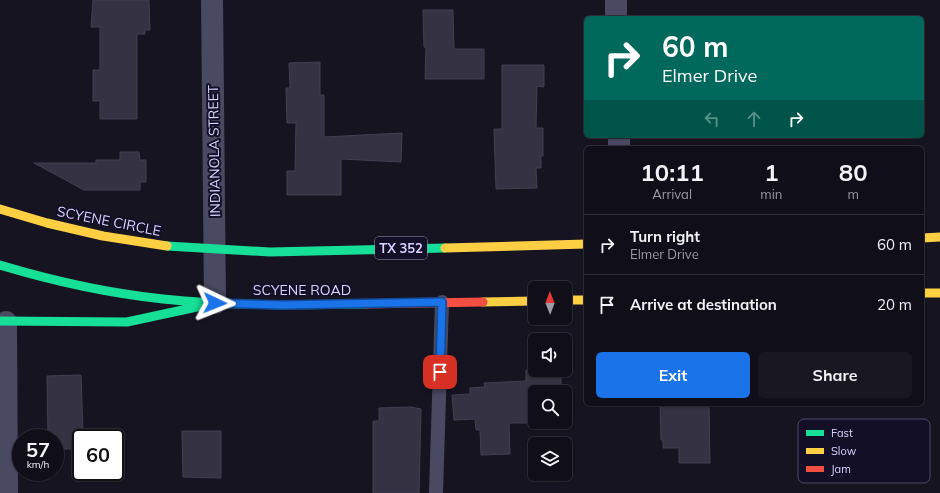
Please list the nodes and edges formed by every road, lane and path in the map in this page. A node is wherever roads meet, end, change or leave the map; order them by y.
1 (212, 0) edge
2 (616, 0) edge
3 (616, 16) edge
4 (0, 209) edge
5 (940, 237) edge
6 (924, 238) edge
7 (584, 244) edge
8 (215, 250) junction
9 (0, 265) edge
10 (924, 293) edge
11 (940, 293) edge
12 (572, 300) edge
13 (584, 300) edge
14 (528, 301) edge
15 (442, 302) junction
16 (215, 303) junction
17 (3, 321) edge
18 (7, 493) edge
19 (436, 493) edge

1 - 8 street, INDIANOLA STREET
2 - 3 street
4 - 8 main road, SCYENE CIRCLE / TX 352
5 - 6 main road
7 - 8 main road, TX 352
8 - 16 street, INDIANOLA STREET
9 - 16 main road
10 - 11 main road
12 - 13 main road
14 - 15 main road, SCYENE ROAD
15 - 16 main road, SCYENE ROAD
15 - 19 lane
16 - 17 main road, SCYENE ROAD
17 - 18 street

